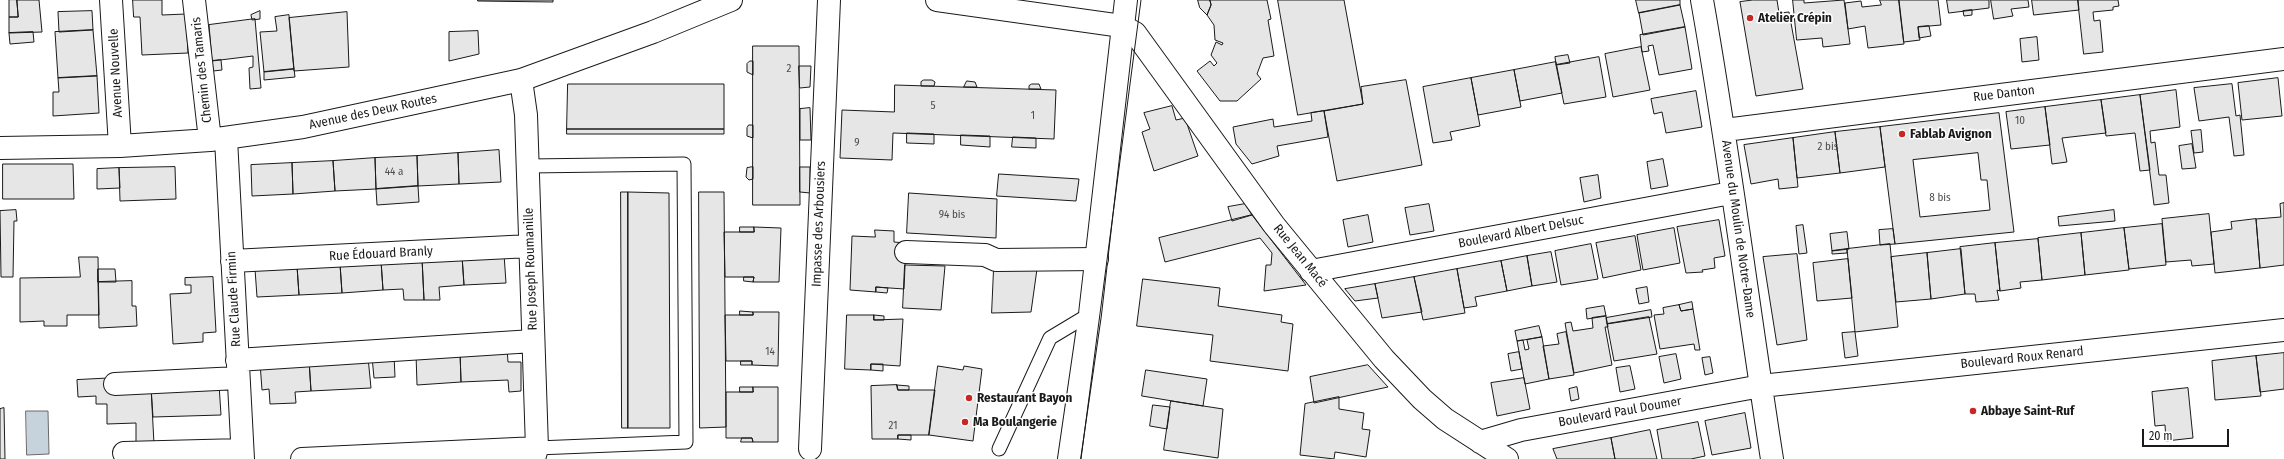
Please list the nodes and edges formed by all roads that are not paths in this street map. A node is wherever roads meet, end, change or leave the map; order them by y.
1 (111, 0) edge
2 (194, 0) edge
3 (731, 0) edge
4 (828, 0) edge
5 (937, 0) edge
6 (1126, 0) edge
7 (1702, 0) edge
8 (1122, 26) junction
9 (2284, 59) edge
10 (521, 80) junction
11 (1725, 130) junction
12 (218, 140) junction
13 (120, 146) junction
14 (0, 148) edge
15 (528, 166) junction
16 (1731, 192) junction
17 (530, 246) junction
18 (906, 252) dead end
19 (1096, 259) junction
20 (232, 261) junction
21 (1311, 271) junction
22 (1090, 314) junction
23 (2284, 330) edge
24 (533, 341) junction
25 (238, 369) junction
26 (115, 384) dead end
27 (1761, 386) junction
28 (1480, 442) junction
29 (810, 449) dead end
30 (999, 449) dead end
31 (124, 454) dead end
32 (243, 454) edge
33 (535, 454) edge
34 (302, 459) edge
35 (1069, 459) edge
36 (1507, 459) edge
37 (1772, 459) edge

1 - 13 street, Avenue Nouvelle
2 - 12 street, Chemin des Tamaris
3 - 10 street, Avenue des Deux Routes
4 - 29 street, Impasse des Arbousiers
5 - 8 street
6 - 8 street
7 - 11 street, Avenue du Moulin de Notre-Dame
8 - 19 street
8 - 21 street, Rue Jean Macé
9 - 11 street, Rue Danton
10 - 12 street, Avenue des Deux Routes
10 - 15 street, Rue Joseph Roumanille
11 - 16 street, Avenue du Moulin de Notre-Dame
12 - 13 street, Avenue des Deux Routes
12 - 20 street, Rue Claude Firmin
13 - 14 street, Avenue des Deux Routes
15 - 17 street, Rue Joseph Roumanille
15 - 33 lane
16 - 21 street, Boulevard Albert Delsuc
16 - 27 street, Avenue du Moulin de Notre-Dame
17 - 20 street, Rue Édouard Branly
17 - 24 street, Rue Joseph Roumanille
18 - 19 street
19 - 22 street
20 - 25 street, Rue Claude Firmin
21 - 28 street, Rue Jean Macé
22 - 30 lane
22 - 35 street
23 - 27 street, Boulevard Roux Renard
24 - 25 street
24 - 33 street, Rue Joseph Roumanille
25 - 26 street
25 - 32 street, Rue Claude Firmin
27 - 28 street, Boulevard Paul Doumer
27 - 37 street, Avenue du Moulin de Notre-Dame
28 - 36 street, Rue Jean Macé
31 - 32 street
33 - 34 street

